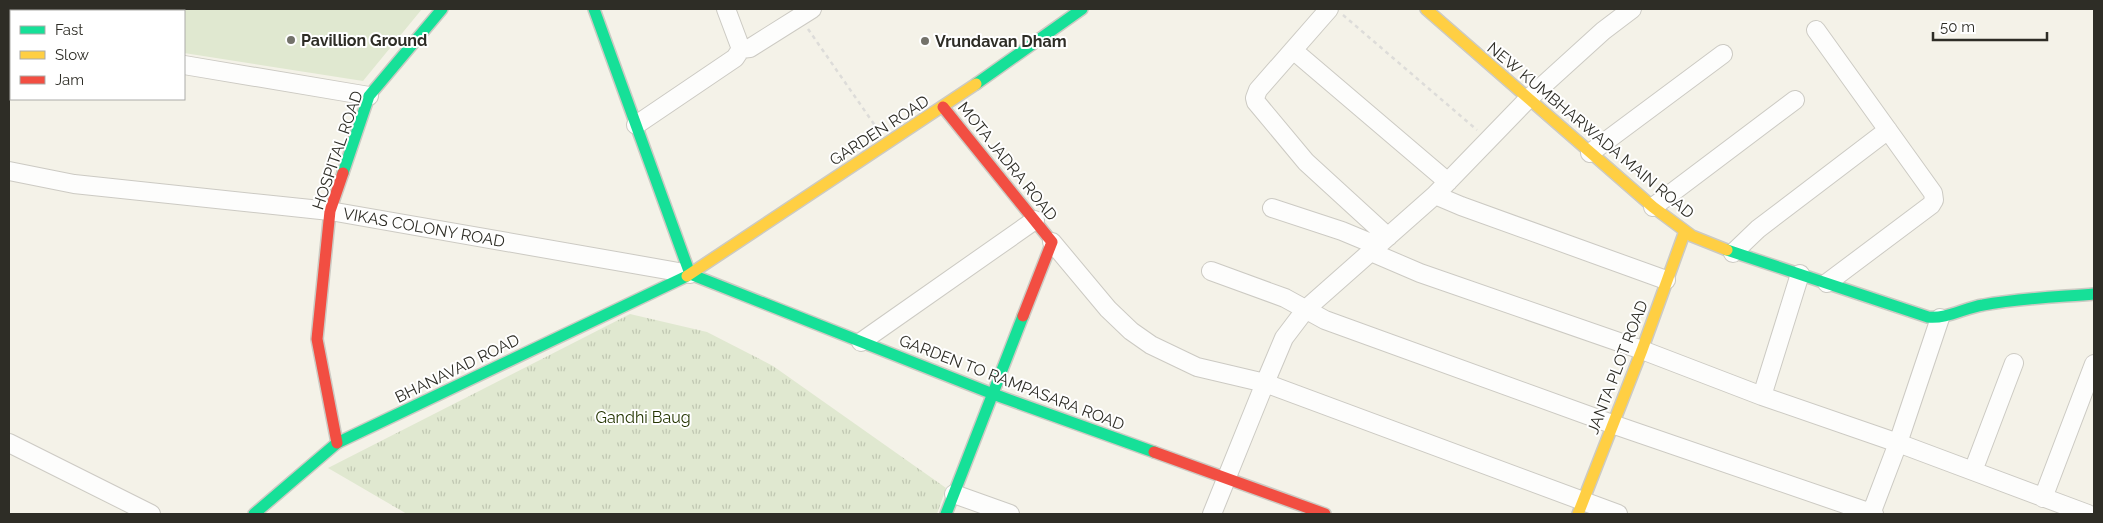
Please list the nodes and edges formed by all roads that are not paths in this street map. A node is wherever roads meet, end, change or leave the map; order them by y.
1 (442, 9) edge
2 (594, 9) edge
3 (726, 9) edge
4 (1082, 9) edge
5 (1329, 9) edge
6 (1426, 9) edge
7 (1632, 9) edge
8 (806, 13) edge
9 (1816, 30) dead end
10 (741, 49) junction
11 (1293, 50) junction
12 (1723, 54) dead end
13 (185, 65) edge
14 (369, 96) junction
15 (1528, 99) junction
16 (1795, 100) dead end
17 (943, 107) junction
18 (636, 125) junction
19 (1888, 130) junction
20 (1590, 153) junction
21 (9, 171) edge
22 (1441, 189) junction
23 (1653, 207) junction
24 (1272, 208) dead end
25 (330, 211) junction
26 (1035, 220) junction
27 (1685, 231) junction
28 (1052, 242) junction
29 (1379, 245) junction
30 (1733, 253) junction
31 (1211, 271) dead end
32 (690, 274) junction
33 (1800, 274) junction
34 (1666, 280) junction
35 (1827, 283) junction
36 (2094, 294) edge
37 (1306, 309) junction
38 (1940, 318) junction
39 (861, 342) junction
40 (1642, 350) junction
41 (2014, 362) dead end
42 (2094, 364) edge
43 (1265, 384) junction
44 (993, 394) junction
45 (1762, 396) junction
46 (1612, 424) junction
47 (9, 443) edge
48 (337, 443) junction
49 (1898, 443) junction
50 (1973, 471) junction
51 (1226, 479) junction
52 (954, 494) junction
53 (2042, 498) junction
54 (1581, 508) edge
55 (151, 514) edge
56 (254, 514) edge
57 (946, 514) edge
58 (1010, 514) edge
59 (1212, 514) edge
60 (1325, 514) edge
61 (1618, 514) edge
62 (1872, 514) edge
63 (2088, 514) edge

1 - 14 main road, HOSPITAL ROAD
2 - 18 main road
3 - 10 street
4 - 17 main road, GARDEN ROAD
5 - 11 street
6 - 15 main road, NEW KUMBHARWADA MAIN ROAD
7 - 15 street
8 - 10 street
9 - 19 street
10 - 18 street
11 - 22 street
11 - 29 street
12 - 20 street
13 - 14 street
14 - 25 main road, HOSPITAL ROAD
15 - 20 main road, NEW KUMBHARWADA MAIN ROAD
15 - 22 street
16 - 23 street
17 - 26 main road, MOTA JADRA ROAD
17 - 32 main road, GARDEN ROAD
18 - 32 main road
19 - 30 street
19 - 35 street
20 - 23 main road, NEW KUMBHARWADA MAIN ROAD
21 - 25 street, VIKAS COLONY ROAD
22 - 29 street
22 - 34 street
23 - 27 main road, NEW KUMBHARWADA MAIN ROAD
24 - 29 street
25 - 32 street, VIKAS COLONY ROAD
25 - 48 main road, HOSPITAL ROAD
26 - 28 main road, MOTA JADRA ROAD
26 - 39 street
27 - 30 main road, NEW KUMBHARWADA MAIN ROAD
27 - 34 main road, JANTA PLOT ROAD
28 - 43 street
28 - 44 main road, MOTA JADRA ROAD
29 - 37 street
29 - 40 street
30 - 33 main road, NEW KUMBHARWADA MAIN ROAD
31 - 37 street
32 - 39 main road, GARDEN TO RAMPASARA ROAD
32 - 48 main road, BHANAVAD ROAD
33 - 35 main road, NEW KUMBHARWADA MAIN ROAD
33 - 45 street
34 - 40 main road, JANTA PLOT ROAD
35 - 38 main road, NEW KUMBHARWADA MAIN ROAD
36 - 38 main road
37 - 43 street
37 - 46 street
38 - 49 street
39 - 44 main road, GARDEN TO RAMPASARA ROAD
40 - 45 street
40 - 46 main road, JANTA PLOT ROAD
41 - 50 street
42 - 53 street
43 - 51 street
43 - 54 street
44 - 51 main road, GARDEN TO RAMPASARA ROAD
44 - 52 main road, MOTA JADRA ROAD
45 - 49 street
46 - 54 main road, JANTA PLOT ROAD
46 - 62 street
47 - 55 street
48 - 56 main road, BHANAVAD ROAD
49 - 50 street
49 - 62 street
50 - 53 street
51 - 59 street
51 - 60 main road, GARDEN TO RAMPASARA ROAD
52 - 57 main road, MOTA JADRA ROAD
52 - 58 street
53 - 63 street
54 - 61 street

